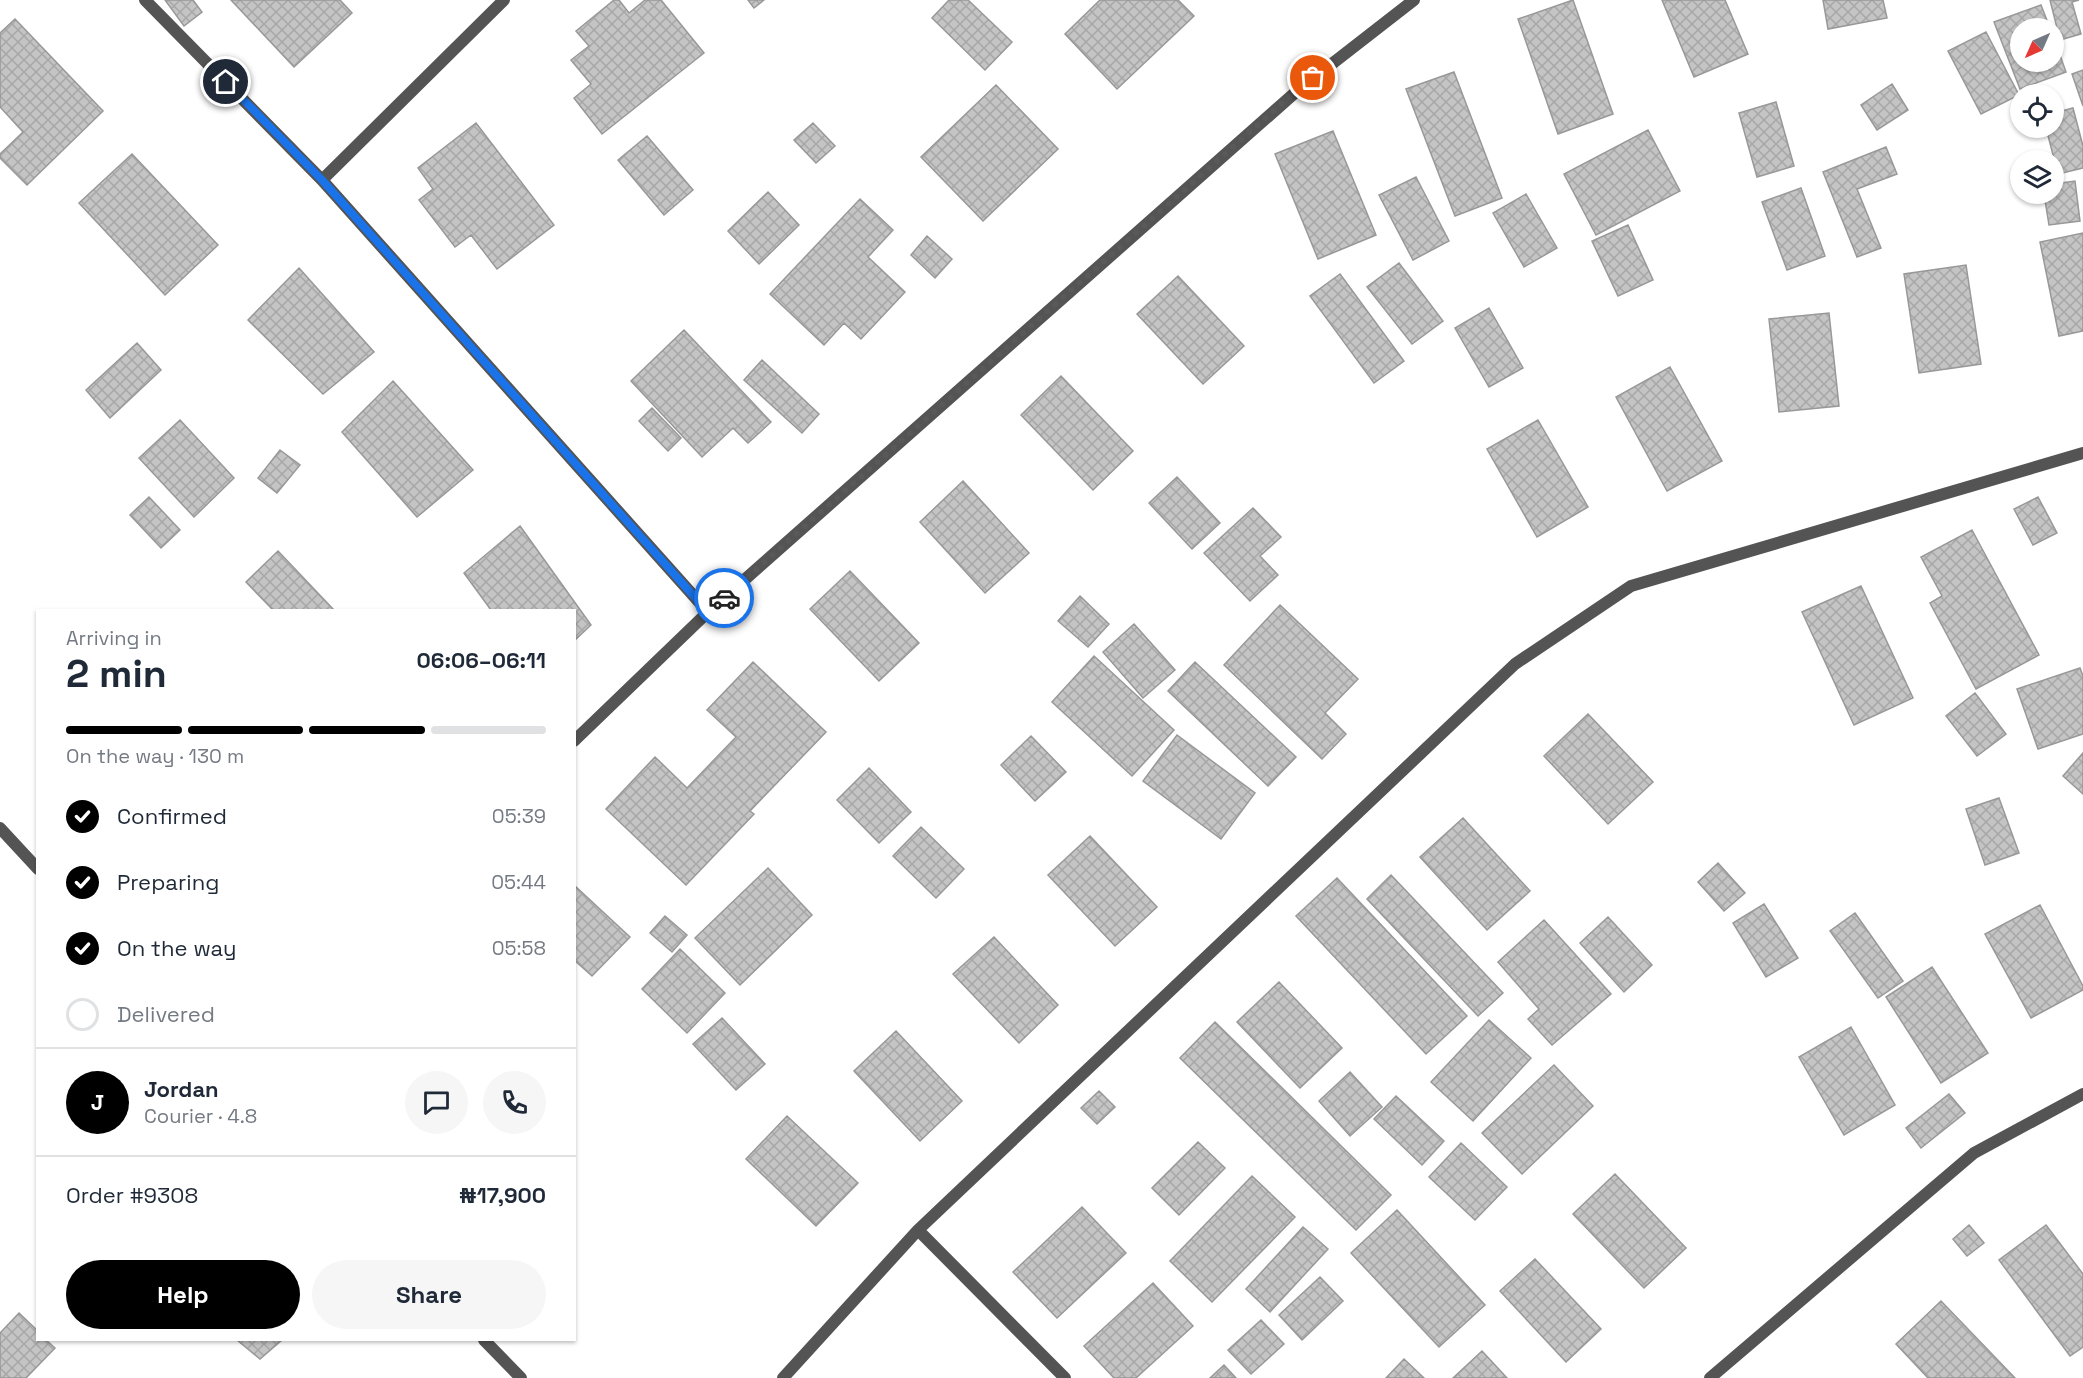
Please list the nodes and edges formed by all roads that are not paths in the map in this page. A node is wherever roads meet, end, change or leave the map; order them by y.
1 (146, 0) edge
2 (504, 0) edge
3 (1414, 0) edge
4 (322, 180) junction
5 (2083, 453) edge
6 (708, 612) junction
7 (576, 739) edge
8 (0, 828) edge
9 (36, 867) edge
10 (2083, 1094) edge
11 (918, 1230) junction
12 (485, 1341) edge
13 (521, 1378) edge
14 (783, 1378) edge
15 (1065, 1378) edge
16 (1710, 1378) edge

1 - 4 street
2 - 4 street
3 - 6 street
4 - 6 street
5 - 11 street
6 - 7 street
8 - 9 street
10 - 16 street
11 - 14 street
11 - 15 street
12 - 13 street

